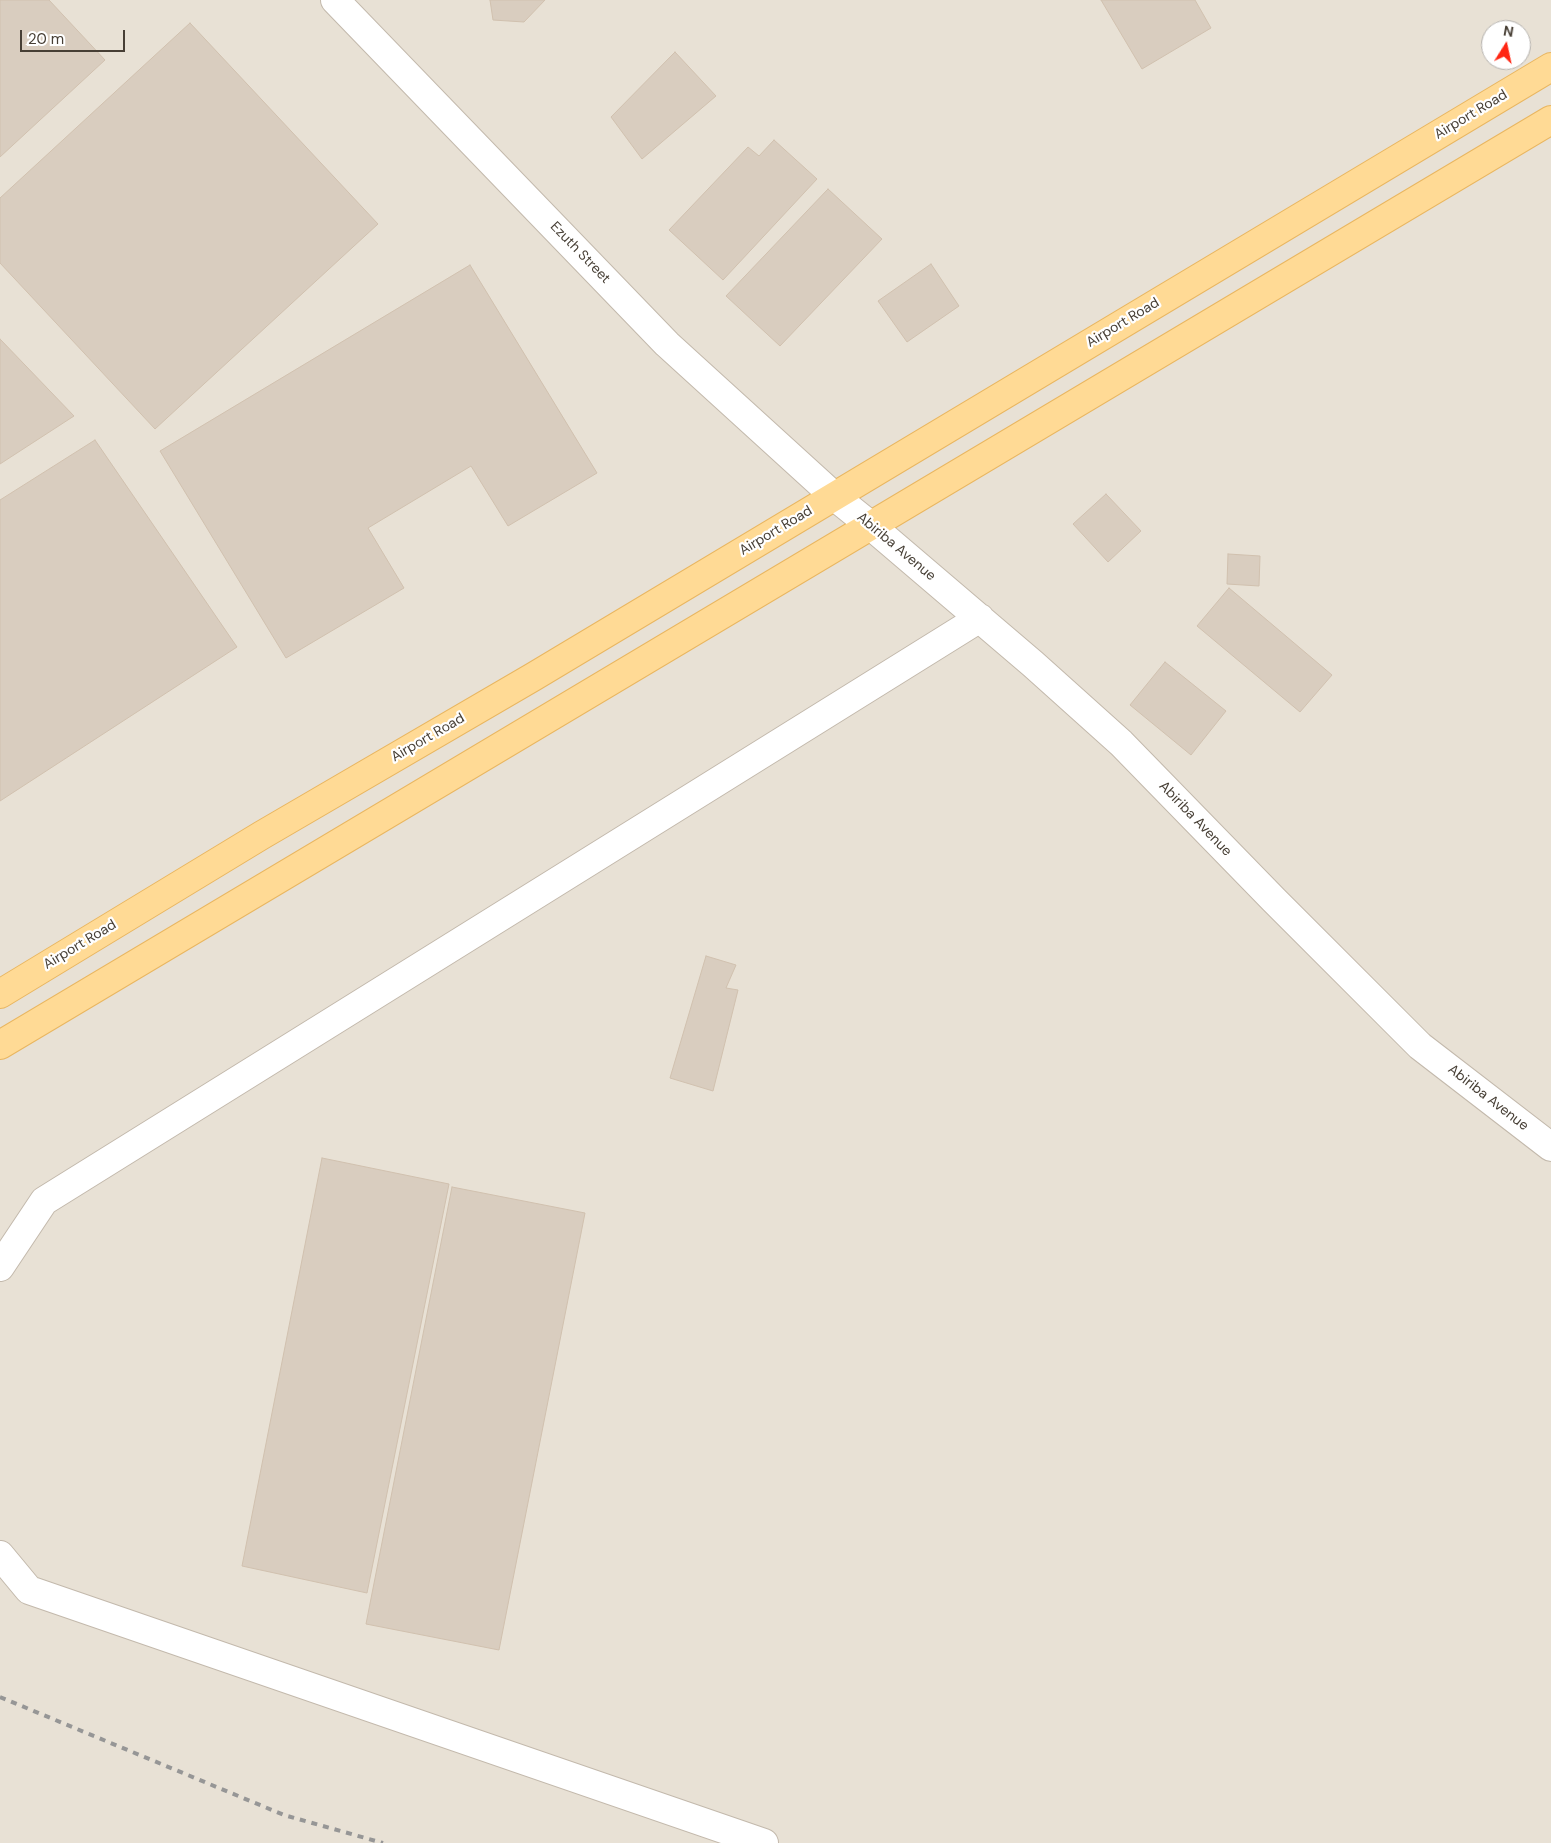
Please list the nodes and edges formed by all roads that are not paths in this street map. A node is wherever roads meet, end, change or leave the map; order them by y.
1 (334, 0) edge
2 (1551, 67) edge
3 (1551, 120) edge
4 (834, 496) junction
5 (870, 525) junction
6 (980, 618) junction
7 (0, 994) edge
8 (0, 1045) edge
9 (1551, 1147) edge
10 (0, 1267) edge
11 (0, 1555) edge
12 (764, 1843) edge

1 - 4 street, Ezuth Street
2 - 4 main road, Airport Road
3 - 5 main road
4 - 5 street, Abiriba Avenue
4 - 7 main road, Airport Road
5 - 6 street, Abiriba Avenue
5 - 8 main road
6 - 9 street, Abiriba Avenue
6 - 10 street
11 - 12 street

